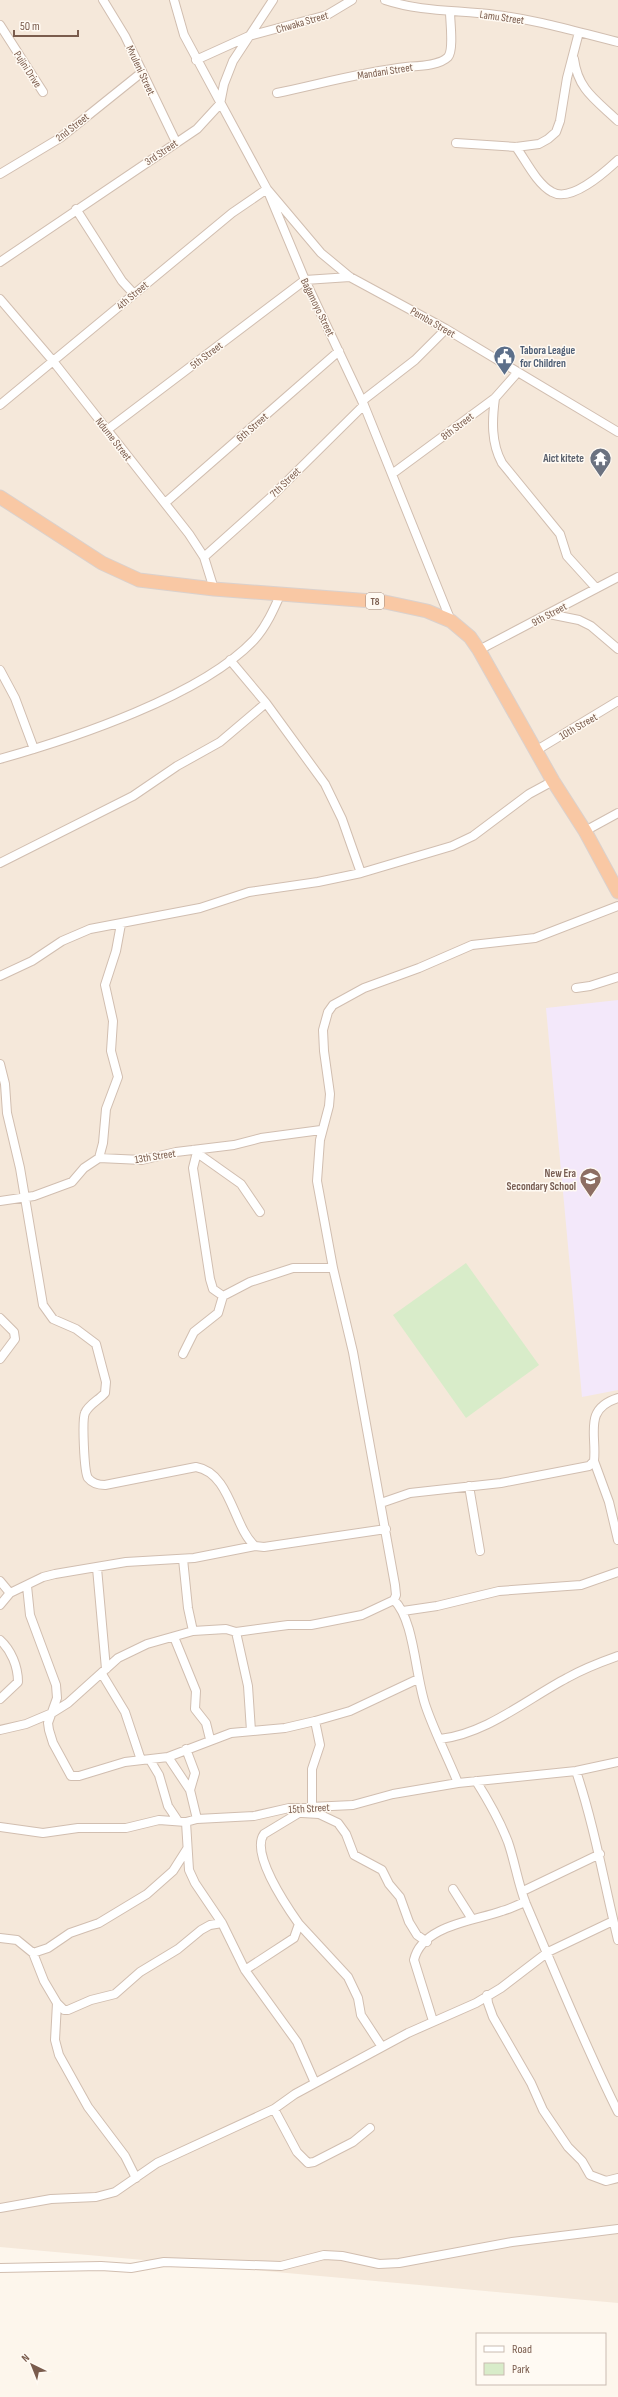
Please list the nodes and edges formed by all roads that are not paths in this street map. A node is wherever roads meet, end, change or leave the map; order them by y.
1 (103, 0) edge
2 (174, 0) edge
3 (273, 0) edge
4 (352, 0) edge
5 (385, 0) edge
6 (450, 12) junction
7 (0, 25) edge
8 (579, 32) junction
9 (249, 36) junction
10 (618, 42) edge
11 (573, 52) junction
12 (196, 60) junction
13 (141, 73) junction
14 (44, 92) dead end
15 (277, 93) dead end
16 (220, 104) junction
17 (618, 121) edge
18 (176, 142) junction
19 (456, 143) dead end
20 (516, 147) junction
21 (618, 160) edge
22 (0, 174) edge
23 (268, 189) junction
24 (76, 209) junction
25 (0, 262) edge
26 (350, 277) junction
27 (305, 280) junction
28 (134, 294) junction
29 (0, 299) edge
30 (446, 329) junction
31 (339, 351) junction
32 (53, 361) junction
33 (517, 372) junction
34 (495, 398) junction
35 (363, 403) junction
36 (0, 405) edge
37 (107, 430) junction
38 (618, 432) edge
39 (392, 474) junction
40 (0, 497) edge
41 (165, 503) junction
42 (204, 557) junction
43 (618, 577) edge
44 (596, 588) junction
45 (214, 589) junction
46 (281, 593) junction
47 (549, 614) junction
48 (451, 621) junction
49 (618, 649) edge
50 (479, 650) junction
51 (230, 660) junction
52 (0, 670) edge
53 (618, 701) edge
54 (266, 704) junction
55 (34, 749) junction
56 (537, 750) junction
57 (0, 759) edge
58 (553, 781) junction
59 (618, 813) edge
60 (585, 831) junction
61 (0, 864) edge
62 (361, 873) junction
63 (618, 892) edge
64 (618, 906) edge
65 (120, 924) junction
66 (0, 976) edge
67 (618, 977) edge
68 (576, 988) dead end
69 (0, 1067) edge
70 (321, 1130) junction
71 (195, 1151) junction
72 (100, 1158) junction
73 (23, 1198) junction
74 (0, 1201) edge
75 (260, 1212) dead end
76 (333, 1268) junction
77 (223, 1296) junction
78 (0, 1318) edge
79 (183, 1354) dead end
80 (0, 1359) edge
81 (618, 1398) edge
82 (594, 1461) junction
83 (468, 1486) junction
84 (381, 1503) junction
85 (386, 1529) junction
86 (618, 1540) edge
87 (255, 1546) junction
88 (480, 1551) dead end
89 (183, 1559) junction
90 (97, 1568) junction
91 (618, 1572) edge
92 (0, 1581) edge
93 (27, 1586) junction
94 (10, 1593) junction
95 (394, 1600) junction
96 (0, 1605) edge
97 (403, 1611) junction
98 (193, 1631) junction
99 (236, 1632) junction
100 (174, 1637) junction
101 (0, 1640) edge
102 (618, 1656) edge
103 (104, 1672) junction
104 (418, 1679) junction
105 (0, 1699) edge
106 (52, 1713) junction
107 (315, 1721) junction
108 (0, 1730) edge
109 (251, 1731) junction
110 (210, 1739) junction
111 (440, 1739) junction
112 (186, 1749) junction
113 (168, 1757) junction
114 (146, 1760) junction
115 (618, 1762) edge
116 (576, 1771) junction
117 (476, 1781) junction
118 (458, 1783) junction
119 (190, 1790) junction
120 (312, 1805) junction
121 (302, 1813) junction
122 (197, 1819) junction
123 (182, 1822) junction
124 (0, 1827) edge
125 (186, 1848) junction
126 (600, 1854) junction
127 (453, 1889) dead end
128 (523, 1891) junction
129 (525, 1902) junction
130 (472, 1919) junction
131 (613, 1921) junction
132 (222, 1923) junction
133 (299, 1924) junction
134 (0, 1938) edge
135 (618, 1940) edge
136 (427, 1942) junction
137 (548, 1952) junction
138 (33, 1953) junction
139 (245, 1970) junction
140 (487, 1995) junction
141 (58, 2003) junction
142 (433, 2020) junction
143 (382, 2047) junction
144 (315, 2083) junction
145 (274, 2109) junction
146 (618, 2112) edge
147 (370, 2128) dead end
148 (136, 2178) junction
149 (618, 2178) edge
150 (0, 2208) edge
151 (618, 2229) edge
152 (0, 2268) edge

1 - 13 street, Mvuleni Street
2 - 12 street, Bagamoyo Street
3 - 9 street
4 - 9 street, Chwaka Street
5 - 6 street, Lamu Street
6 - 8 street, Lamu Street
6 - 15 street, Mandani Street
7 - 14 street, Pujini Drive
8 - 10 street, Lamu Street
8 - 11 street
9 - 12 street, Chwaka Street
9 - 16 street
11 - 17 street
11 - 20 street
12 - 16 street, Bagamoyo Street
13 - 18 street, Mvuleni Street
13 - 22 street, 2nd Street
16 - 18 street, 3rd Street
16 - 23 street, Bagamoyo Street
18 - 24 street, 3rd Street
19 - 20 street
20 - 21 street
23 - 26 street, Pemba Street
23 - 27 street, Bagamoyo Street
23 - 28 street, 4th Street
24 - 25 street, 3rd Street
24 - 28 street
26 - 27 street
26 - 30 street, Pemba Street
27 - 31 street, Bagamoyo Street
27 - 37 street, 5th Street
28 - 32 street, 4th Street
29 - 32 street, Ndume Street
30 - 33 street, Pemba Street
30 - 35 street, 7th Street
31 - 35 street, Bagamoyo Street
31 - 41 street, 6th Street
32 - 36 street, 4th Street
32 - 37 street, Ndume Street
33 - 34 street, 8th Street
33 - 38 street, Pemba Street
34 - 39 street, 8th Street
34 - 44 street
35 - 39 street, Bagamoyo Street
35 - 42 street, 7th Street
37 - 41 street, Ndume Street
39 - 48 street, Bagamoyo Street
40 - 45 highway, T8
41 - 42 street, Ndume Street
42 - 45 street, Ndume Street
43 - 44 street, 9th Street
44 - 47 street, 9th Street
45 - 46 highway, T8
46 - 48 highway, T8
46 - 51 street
47 - 49 street
47 - 50 street, 9th Street
48 - 50 highway, T8
50 - 56 highway, T8
51 - 54 street
51 - 55 street
52 - 55 street
53 - 56 street, 10th Street
54 - 61 street
54 - 62 street
55 - 57 street
56 - 58 highway, T8
58 - 60 highway, T8
58 - 62 street
59 - 60 street
60 - 63 highway, T8
62 - 65 street
64 - 70 street
65 - 66 street
65 - 72 street
67 - 68 street
69 - 73 street
70 - 71 street, 13th Street
70 - 76 street
71 - 72 street, 13th Street
71 - 75 street
71 - 77 street
72 - 73 street
73 - 74 street
73 - 87 street
76 - 77 street
76 - 84 street
77 - 79 street
78 - 80 street
81 - 82 street
82 - 83 street
82 - 86 street
83 - 84 street
83 - 88 street
84 - 85 street
85 - 87 street
85 - 95 street
87 - 89 street
89 - 90 street
89 - 98 street
90 - 93 street
90 - 103 street
91 - 97 street
92 - 94 street
93 - 94 street
93 - 106 street
94 - 96 street
95 - 97 street
95 - 99 street
97 - 104 street
98 - 99 street
98 - 100 street
99 - 109 street
100 - 103 street
100 - 110 street
101 - 105 street
102 - 111 street
103 - 106 street
103 - 114 street
104 - 107 street
104 - 111 street
106 - 108 street
106 - 114 street
107 - 109 street
107 - 120 street
109 - 110 street
110 - 112 street
111 - 118 street
112 - 113 street
112 - 119 street
113 - 114 street
113 - 119 street
114 - 123 street
115 - 116 street, 15th Street
116 - 117 street, 15th Street
116 - 126 street
117 - 118 street, 15th Street
117 - 128 street
118 - 120 street, 15th Street
119 - 122 street
120 - 121 street
120 - 122 street, 15th Street
121 - 133 street
121 - 136 street
122 - 123 street, 15th Street
123 - 124 street, 15th Street
123 - 125 street
125 - 132 street
125 - 138 street
126 - 128 street
126 - 131 street
127 - 130 street
128 - 129 street
129 - 130 street
129 - 137 street
130 - 136 street
131 - 135 street
131 - 137 street
132 - 139 street
132 - 141 street
133 - 139 street
133 - 143 street
134 - 138 street
136 - 142 street
137 - 140 street
137 - 146 street
138 - 141 street
139 - 144 street
140 - 142 street
140 - 149 street
141 - 148 street
142 - 143 street
143 - 144 street
144 - 145 street
145 - 147 street
145 - 148 street
148 - 150 street
151 - 152 street

